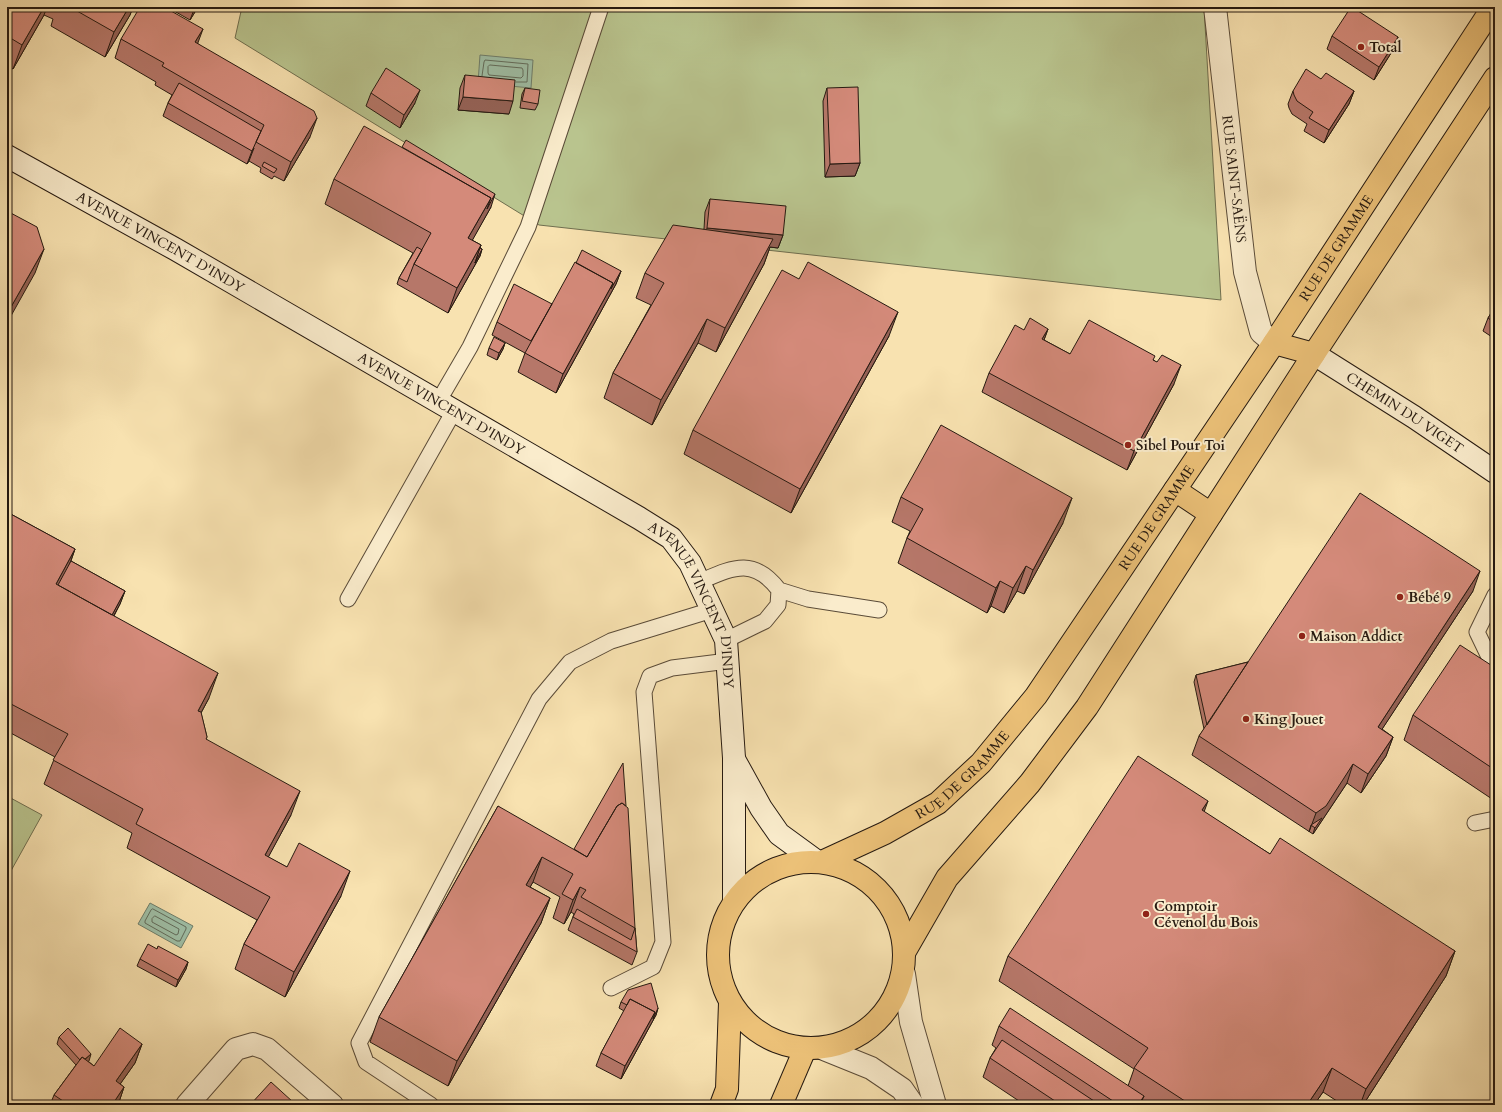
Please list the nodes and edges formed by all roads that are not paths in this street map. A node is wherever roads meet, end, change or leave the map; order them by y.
1 (601, 7) edge
2 (1215, 7) edge
3 (1492, 13) edge
4 (1495, 78) edge
5 (7, 156) edge
6 (1274, 344) junction
7 (1314, 354) junction
8 (446, 406) junction
9 (1495, 472) edge
10 (1175, 490) junction
11 (1211, 514) junction
12 (699, 582) junction
13 (779, 590) junction
14 (1495, 595) edge
15 (348, 599) dead end
16 (712, 610) junction
17 (879, 610) dead end
18 (726, 640) junction
19 (728, 661) junction
20 (1495, 662) edge
21 (734, 758) junction
22 (1495, 819) edge
23 (1475, 823) dead end
24 (819, 861) junction
25 (734, 900) junction
26 (905, 951) junction
27 (904, 974) junction
28 (611, 988) dead end
29 (730, 1003) junction
30 (814, 1049) junction
31 (896, 1095) edge
32 (187, 1105) edge
33 (332, 1105) edge
34 (431, 1105) edge
35 (721, 1105) edge
36 (781, 1105) edge
37 (913, 1105) edge
38 (935, 1105) edge

1 - 8 lane
2 - 6 street, RUE SAINT-SAËNS
3 - 6 main road, RUE DE GRAMME
4 - 7 main road
5 - 8 street, AVENUE VINCENT D'INDY
6 - 7 main road
6 - 10 main road, RUE DE GRAMME
7 - 9 street, CHEMIN DU VIGET
7 - 11 main road
8 - 12 street, AVENUE VINCENT D'INDY
8 - 15 lane
10 - 11 main road
10 - 24 main road, RUE DE GRAMME
11 - 26 main road
12 - 13 lane
12 - 16 street, AVENUE VINCENT D'INDY
13 - 17 lane
13 - 18 lane
14 - 20 lane
16 - 18 street, AVENUE VINCENT D'INDY
16 - 34 lane
18 - 19 street, AVENUE VINCENT D'INDY
19 - 21 street, AVENUE VINCENT D'INDY
19 - 28 lane
21 - 24 street, AVENUE VINCENT D'INDY
21 - 25 street, AVENUE VINCENT D'INDY
22 - 23 lane
24 - 25 main road
24 - 26 main road
25 - 29 main road
26 - 27 main road
27 - 30 main road
27 - 38 street
29 - 30 main road
29 - 35 main road
30 - 31 street
30 - 36 main road
31 - 37 street
32 - 33 street

